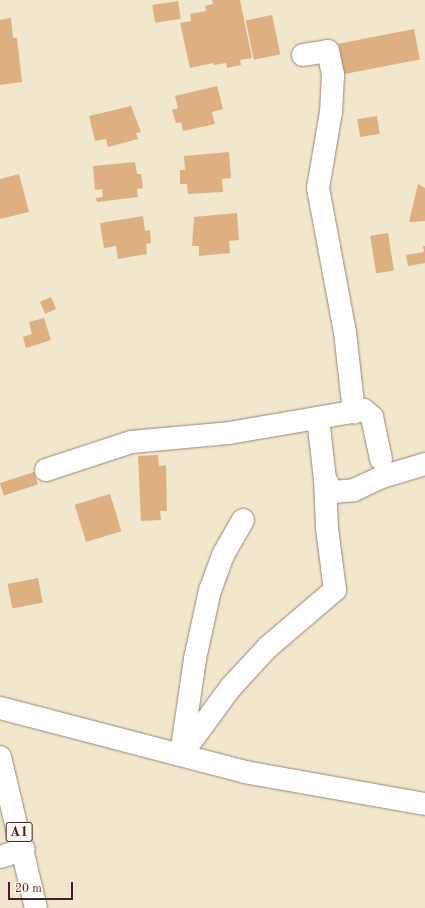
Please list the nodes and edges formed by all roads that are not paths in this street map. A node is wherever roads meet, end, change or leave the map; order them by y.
1 (303, 55) dead end
2 (354, 412) junction
3 (318, 418) junction
4 (381, 458) dead end
5 (425, 464) edge
6 (46, 470) dead end
7 (325, 479) junction
8 (243, 520) dead end
9 (0, 708) edge
10 (181, 755) junction
11 (0, 757) edge
12 (425, 804) edge
13 (24, 849) junction
14 (0, 857) edge
15 (36, 908) edge

1 - 2 main road
2 - 3 main road
2 - 4 main road
3 - 6 main road
3 - 7 main road
5 - 7 main road
7 - 10 main road
8 - 10 main road
9 - 10 main road
10 - 12 main road
11 - 13 main road, A1
13 - 14 main road
13 - 15 main road, A1

